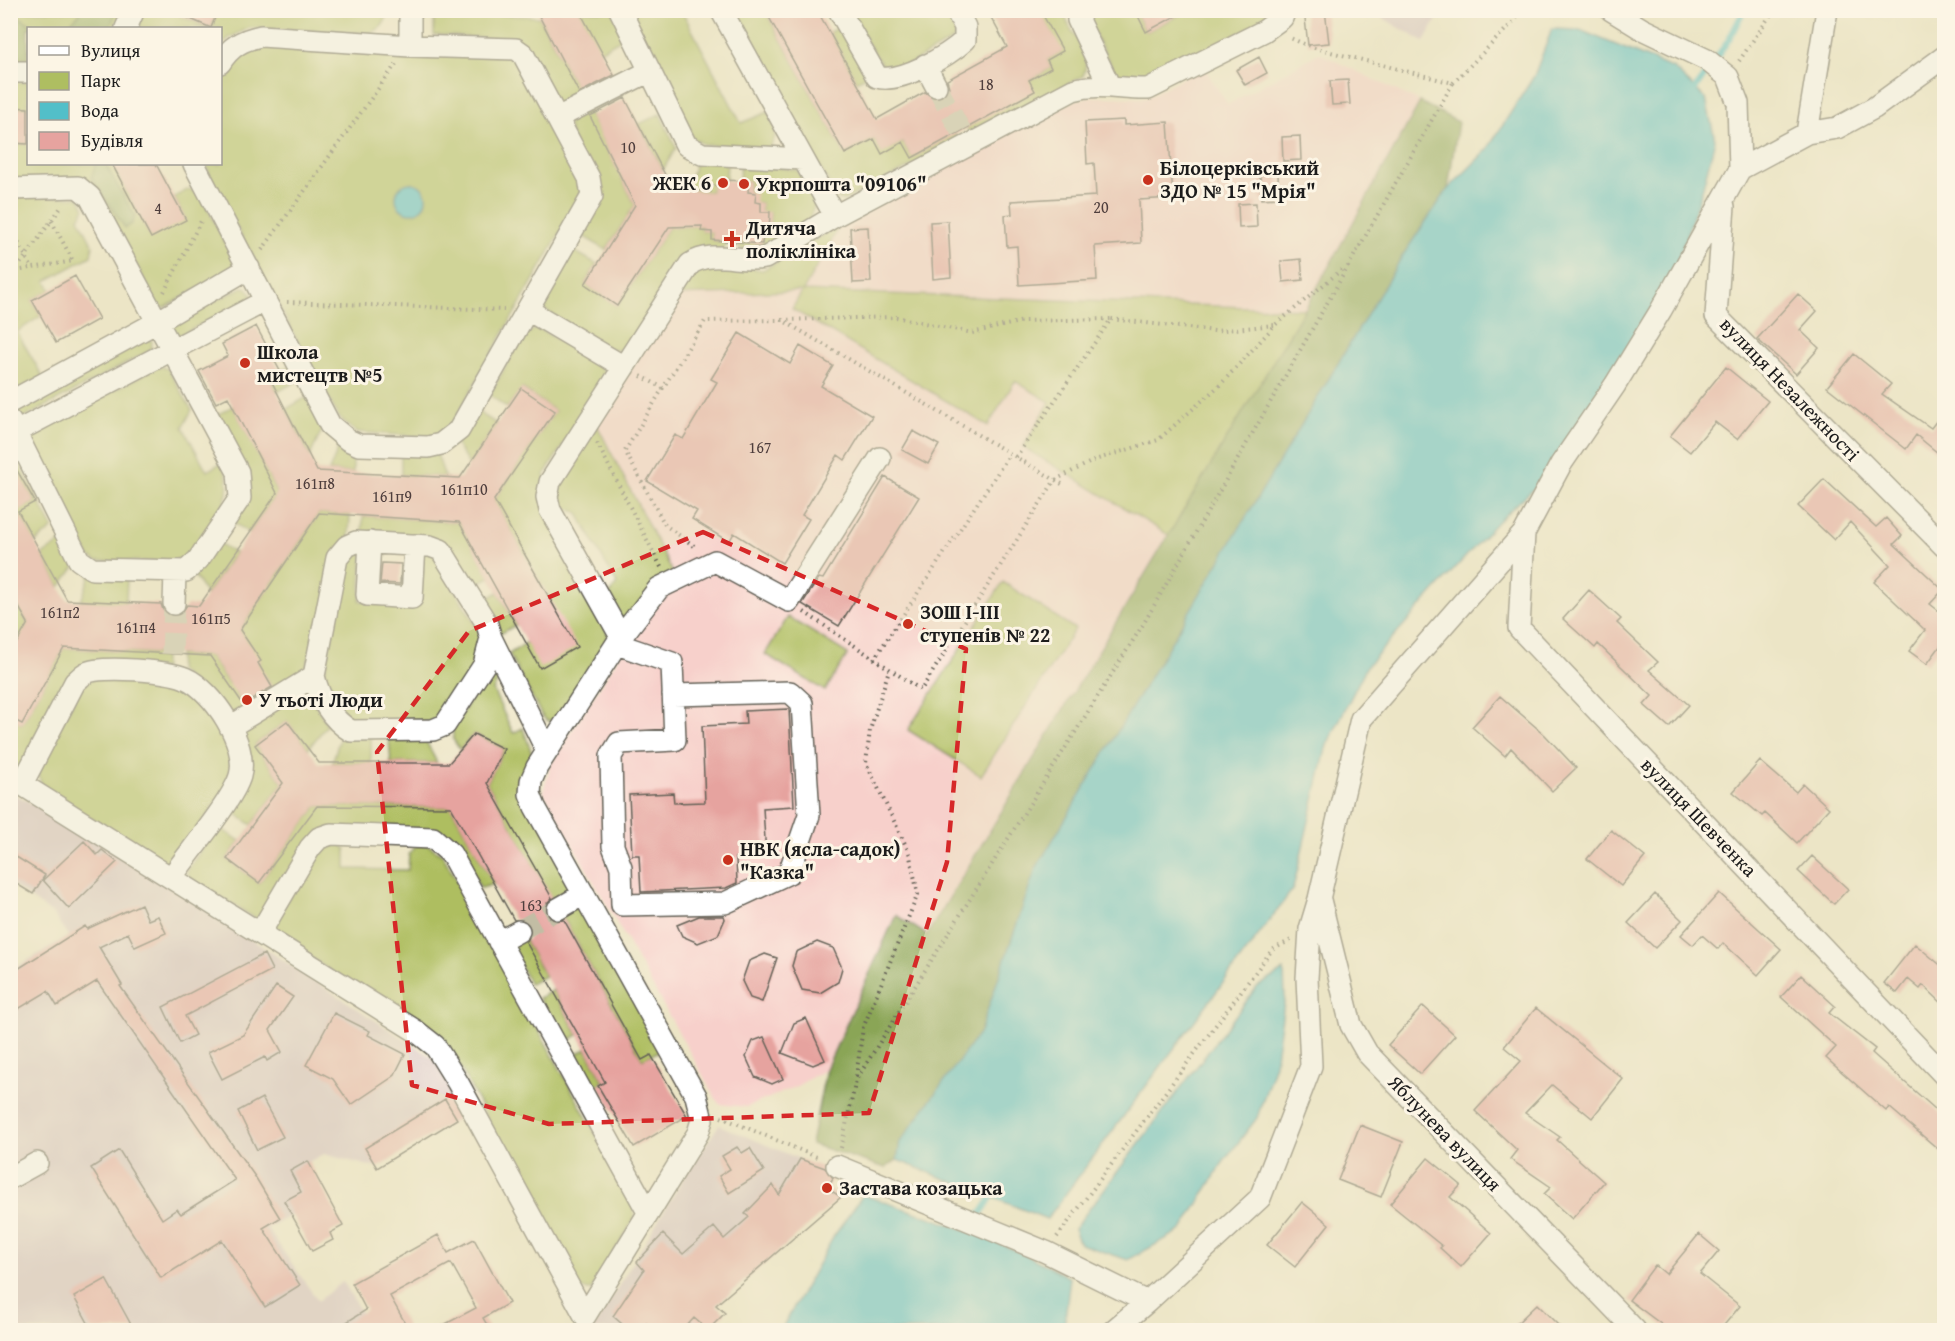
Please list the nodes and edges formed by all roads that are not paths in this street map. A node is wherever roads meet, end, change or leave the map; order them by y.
1 (134, 10) edge
2 (410, 10) edge
3 (620, 10) edge
4 (721, 10) edge
5 (839, 10) edge
6 (956, 10) edge
7 (1082, 10) edge
8 (1285, 10) edge
9 (1611, 10) edge
10 (1827, 10) edge
11 (126, 27) edge
12 (410, 46) junction
13 (1944, 57) edge
14 (222, 60) edge
15 (925, 65) junction
16 (650, 71) junction
17 (10, 72) edge
18 (27, 72) edge
19 (1109, 85) junction
20 (936, 86) tunnel mouth
21 (557, 118) junction
22 (1807, 133) junction
23 (803, 159) junction
24 (194, 165) edge
25 (1740, 169) junction
26 (10, 189) edge
27 (1725, 199) junction
28 (835, 216) junction
29 (249, 268) junction
30 (265, 301) junction
31 (528, 310) junction
32 (155, 318) junction
33 (172, 350) junction
34 (624, 367) junction
35 (10, 402) edge
36 (12, 429) edge
37 (880, 458) dead end
38 (1524, 533) junction
39 (370, 542) junction
40 (415, 545) junction
41 (1944, 546) edge
42 (175, 573) junction
43 (174, 604) tunnel mouth
44 (491, 638) junction
45 (619, 641) junction
46 (314, 676) junction
47 (673, 696) junction
48 (230, 727) junction
49 (547, 751) junction
50 (16, 780) edge
51 (171, 878) junction
52 (584, 894) junction
53 (1319, 899) junction
54 (558, 909) tunnel mouth
55 (519, 931) tunnel mouth
56 (260, 933) junction
57 (499, 942) junction
58 (1944, 1075) edge
59 (37, 1163) dead end
60 (837, 1166) road end
61 (10, 1178) edge
62 (648, 1212) junction
63 (1147, 1302) junction
64 (1114, 1330) edge
65 (1635, 1330) edge

1 - 11 street
2 - 12 street
3 - 16 street
4 - 23 street
5 - 15 street
6 - 15 street
7 - 19 street
8 - 19 street
9 - 25 street
10 - 22 street
12 - 14 street
12 - 21 street
13 - 22 street
15 - 20 street
16 - 21 street
16 - 23 street
17 - 18 street
19 - 28 street
21 - 31 street
22 - 25 street
23 - 28 street
24 - 29 street
25 - 27 street
26 - 32 street
27 - 38 street
27 - 41 street, вулиця Незалежності
28 - 34 street
29 - 30 street
29 - 32 street
30 - 31 street
30 - 33 street
31 - 34 street
32 - 33 street
32 - 35 street
33 - 36 street
33 - 42 street
34 - 45 street
36 - 42 street
37 - 45 street
38 - 53 street
38 - 58 street, вулиця Шевченка
39 - 40 street
39 - 40 street
39 - 46 street
40 - 44 street
42 - 43 street
44 - 46 street
44 - 49 street
45 - 47 street
45 - 49 street
46 - 48 street
47 - 47 street
48 - 50 street
48 - 51 street
49 - 52 street
50 - 51 street
51 - 56 street
52 - 54 street
52 - 62 street
53 - 63 street
53 - 65 street, Яблунева вулиця
55 - 57 street
56 - 57 street
56 - 62 street
57 - 62 street
59 - 61 street
60 - 63 street
63 - 64 street

